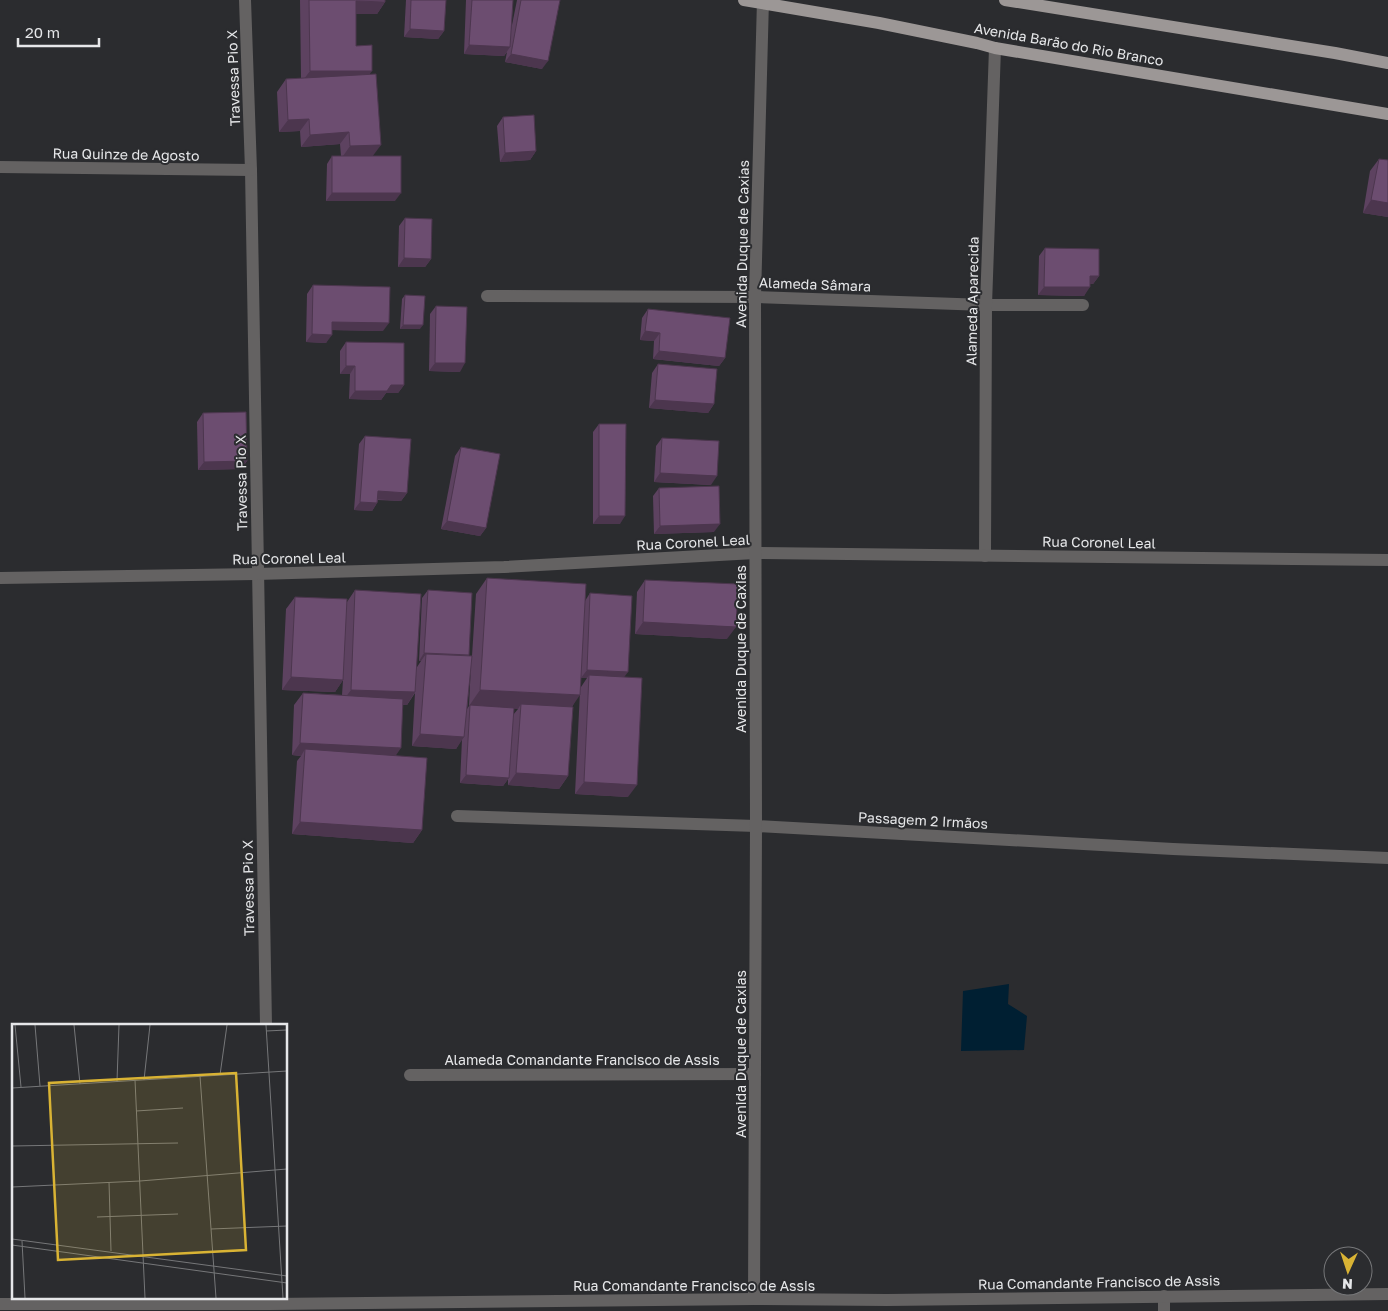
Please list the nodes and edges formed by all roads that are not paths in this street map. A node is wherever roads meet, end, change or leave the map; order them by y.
1 (245, 0) edge
2 (744, 0) edge
3 (1005, 0) edge
4 (762, 2) edge
5 (995, 48) junction
6 (1388, 63) edge
7 (1388, 114) edge
8 (0, 167) edge
9 (251, 170) junction
10 (487, 296) dead end
11 (755, 297) junction
12 (986, 305) junction
13 (1083, 305) dead end
14 (755, 553) junction
15 (985, 556) junction
16 (1388, 560) edge
17 (258, 574) junction
18 (0, 578) edge
19 (457, 816) dead end
20 (756, 826) junction
21 (1388, 858) edge
22 (266, 1024) edge
23 (755, 1074) junction
24 (410, 1075) dead end
25 (1388, 1294) edge
26 (1164, 1296) junction
27 (754, 1299) junction
28 (271, 1301) edge
29 (0, 1304) edge
30 (681, 1305) edge
31 (887, 1305) edge
32 (120, 1308) edge
33 (1164, 1311) edge

1 - 9 street, Travessa Pio X
2 - 4 main road, Avenida Barão do Rio Branco
3 - 6 main road
4 - 5 main road, Avenida Barão do Rio Branco
4 - 11 street, Avenida Duque de Caxias
5 - 7 main road, Avenida Barão do Rio Branco
5 - 12 street, Alameda Aparecida
8 - 9 street, Rua Quinze de Agosto
9 - 17 street, Travessa Pio X
10 - 11 street, Alameda Sâmara
11 - 12 street, Alameda Sâmara
11 - 14 street, Avenida Duque de Caxias
12 - 13 street, Alameda Sâmara
12 - 15 street, Alameda Aparecida
14 - 15 street, Rua Coronel Leal
14 - 17 street, Rua Coronel Leal
14 - 20 street, Avenida Duque de Caxias
15 - 16 street, Rua Coronel Leal
17 - 18 street, Rua Coronel Leal
17 - 22 street, Travessa Pio X
19 - 20 street, Passagem 2 Irmãos
20 - 21 street, Passagem 2 Irmãos
20 - 23 street, Avenida Duque de Caxias
23 - 24 street, Alameda Comandante Francisco de Assis
23 - 27 street, Avenida Duque de Caxias
25 - 26 street, Rua Comandante Francisco de Assis
26 - 31 street, Rua Comandante Francisco de Assis
26 - 33 street
27 - 30 street, Rua Comandante Francisco de Assis
27 - 31 street, Rua Comandante Francisco de Assis
28 - 30 street, Rua Comandante Francisco de Assis
28 - 32 street, Rua Comandante Francisco de Assis
29 - 32 street, Rua Comandante Francisco de Assis

